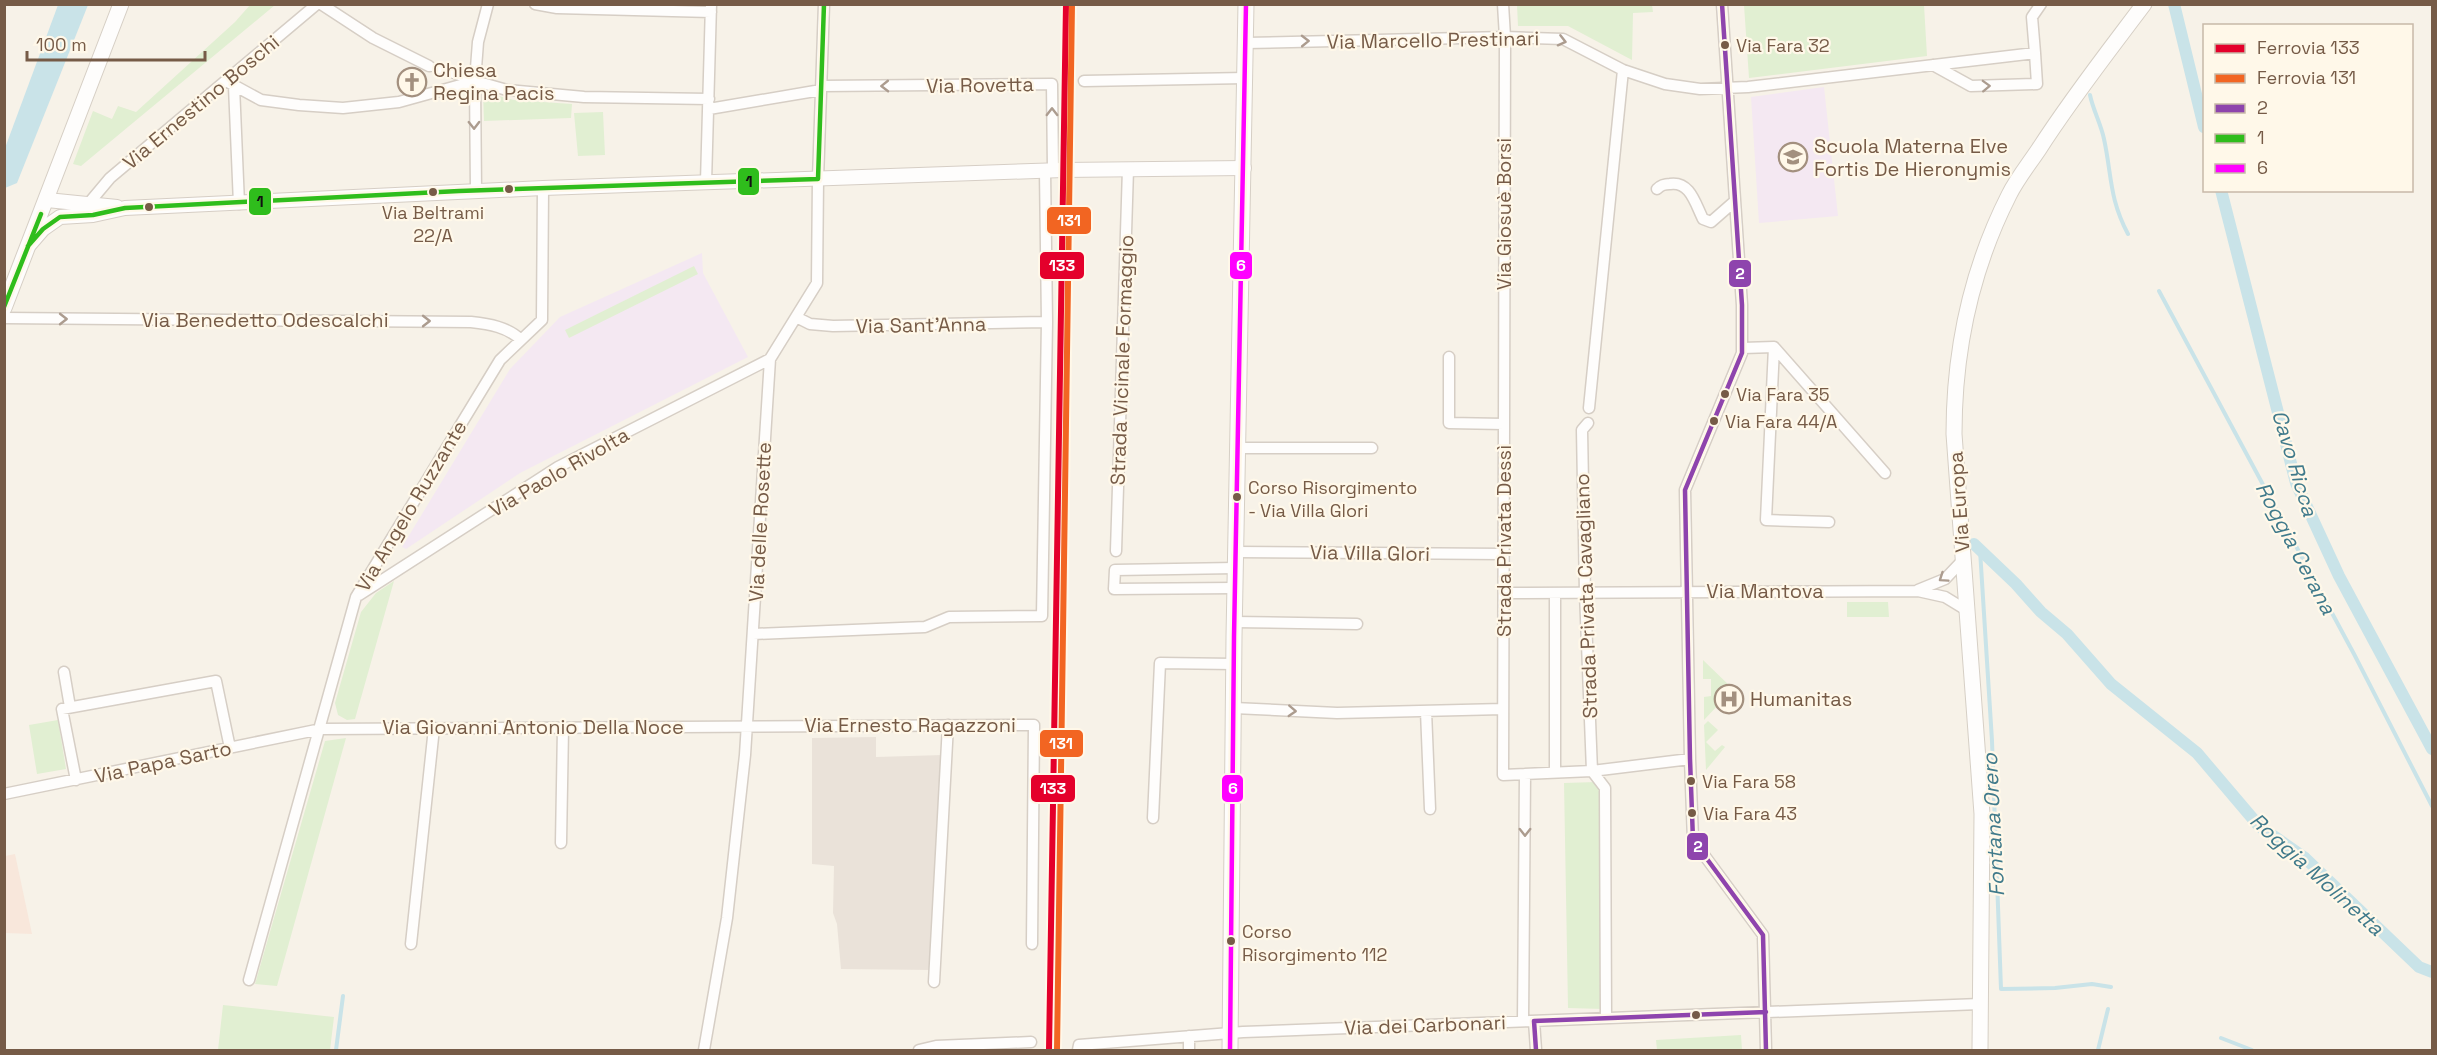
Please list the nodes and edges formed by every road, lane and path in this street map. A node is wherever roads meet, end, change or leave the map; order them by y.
1 (121, 4) edge
2 (317, 4) edge
3 (321, 4) edge
4 (488, 4) edge
5 (535, 4) edge
6 (824, 4) edge
7 (1246, 4) edge
8 (1503, 4) edge
9 (1722, 4) edge
10 (2041, 4) edge
11 (2144, 4) edge
12 (711, 8) edge
13 (1505, 37) junction
14 (1246, 43) junction
15 (2035, 53) junction
16 (1933, 65) junction
17 (429, 66) joint
18 (1623, 70) junction
19 (1245, 78) junction
20 (475, 81) junction
21 (1084, 81) dead end
22 (230, 84) junction
23 (821, 88) junction
24 (1728, 89) junction
25 (709, 104) junction
26 (1244, 168) junction
27 (1128, 169) junction
28 (1049, 171) junction
29 (818, 179) junction
30 (706, 182) junction
31 (543, 188) junction
32 (1657, 189) dead end
33 (476, 191) junction
34 (1735, 201) junction
35 (89, 202) junction
36 (45, 204) junction
37 (239, 204) junction
38 (125, 208) junction
39 (60, 217) junction
40 (28, 246) junction
41 (4, 308) edge
42 (4, 318) edge
43 (796, 318) junction
44 (1047, 322) junction
45 (521, 340) junction
46 (1774, 347) junction
47 (1743, 348) junction
48 (1449, 357) dead end
49 (770, 359) junction
50 (1589, 408) dead end
51 (1588, 423) dead end
52 (1504, 424) junction
53 (1238, 448) junction
54 (1372, 448) dead end
55 (1885, 473) dead end
56 (1829, 522) dead end
57 (1116, 551) dead end
58 (1236, 552) junction
59 (1504, 554) junction
60 (1964, 559) junction
61 (1235, 568) junction
62 (1235, 588) junction
63 (1688, 591) junction
64 (1918, 591) junction
65 (1504, 592) junction
66 (1555, 593) junction
67 (1585, 593) junction
68 (356, 597) junction
69 (1968, 611) junction
70 (1234, 622) junction
71 (1357, 624) dead end
72 (753, 634) junction
73 (1234, 664) junction
74 (64, 672) dead end
75 (70, 707) junction
76 (1234, 708) junction
77 (1503, 710) junction
78 (1426, 711) junction
79 (948, 725) junction
80 (746, 726) junction
81 (434, 728) junction
82 (563, 728) junction
83 (321, 729) junction
84 (230, 748) junction
85 (1690, 759) junction
86 (1592, 771) junction
87 (1555, 772) junction
88 (1525, 774) junction
89 (76, 780) junction
90 (4, 794) edge
91 (1430, 809) dead end
92 (1153, 818) dead end
93 (561, 843) dead end
94 (411, 944) dead end
95 (1032, 944) dead end
96 (249, 980) dead end
97 (934, 982) dead end
98 (1980, 1004) junction
99 (1766, 1012) junction
100 (1606, 1018) junction
101 (1529, 1021) junction
102 (1230, 1033) junction
103 (1189, 1036) junction
104 (1031, 1042) dead end
105 (1078, 1048) edge
106 (704, 1050) edge
107 (919, 1050) edge
108 (1189, 1050) edge
109 (1230, 1050) edge
110 (1536, 1050) edge
111 (1766, 1050) edge
112 (1980, 1050) edge

1 - 36 main road
2 - 22 street, Via Ernestino Boschi
3 - 17 street
4 - 20 street
5 - 12 street
6 - 23 street, Via delle Rosette
7 - 14 main road
8 - 13 street, Via Giosuè Borsi
9 - 24 street
10 - 15 street
11 - 60 main road, Via Europa
12 - 25 street
14 -> 13 street, Via Marcello Prestinari
13 -> 18 street, Via Marcello Prestinari
13 - 52 street, Via Giosuè Borsi
14 - 19 main road
15 - 16 street, Via Marcello Prestinari
16 -> 15 street
16 - 24 street, Via Marcello Prestinari
17 - 20 street
18 - 24 street, Via Marcello Prestinari
18 - 50 street
19 - 21 street
19 - 26 main road
20 - 22 street
20 - 25 street
20 -> 33 street
22 - 35 street, Via Ernestino Boschi
22 - 37 street
23 - 25 street
28 -> 23 street, Via Rovetta
23 - 29 street, Via delle Rosette
24 - 34 street
25 - 30 street
26 - 27 street
26 - 53 main road
27 - 28 street
27 - 57 street, Strada Vicinale Formaggio
28 - 29 street
28 - 44 street
29 - 30 street
29 - 43 street, Via delle Rosette
30 - 31 street
31 - 33 street
31 - 45 street, Via Angelo Ruzzante
32 - 34 street
33 - 37 street
34 - 47 street
35 - 36 street
35 - 38 street
36 - 39 street
36 - 40 main road
37 - 38 street
38 - 39 street
39 - 40 street
40 - 41 main road
42 -> 45 street, Via Benedetto Odescalchi
43 - 44 street, Via Sant'Anna
43 - 49 street, Via delle Rosette
44 - 72 street
45 - 68 street, Via Angelo Ruzzante
46 - 47 street
46 - 55 street
46 - 56 street
47 - 63 street
48 - 52 street, Strada Privata Dessì
49 - 68 street, Via Paolo Rivolta
49 - 72 street, Via delle Rosette
51 - 67 street, Strada Privata Cavagliano
52 - 59 street, Strada Privata Dessì
53 - 54 street
53 - 58 main road
58 - 59 street, Via Villa Glori
58 - 61 main road
59 - 65 street, Strada Privata Dessì
60 -> 64 street, Via Mantova
60 - 69 main road, Via Europa
61 - 62 main road
61 - 62 street
62 - 70 main road
63 - 64 street, Via Mantova
63 - 67 street, Via Mantova
63 - 85 street
64 - 69 street, Via Mantova
65 - 66 street, Via Mantova
65 - 77 street, Strada Privata Dessì
66 - 67 street, Via Mantova
66 - 87 street
67 - 86 street, Strada Privata Cavagliano
68 - 83 street, Via Angelo Ruzzante
69 - 98 main road, Via Europa
70 - 71 street
70 - 73 main road
72 - 80 street, Via delle Rosette
73 - 76 main road
73 - 92 street
74 - 75 street
75 - 84 street
75 - 89 street
76 -> 78 street
76 - 102 main road
77 - 78 street
77 - 88 street, Strada Privata Dessì
78 - 91 street
79 - 80 street, Via Ernesto Ragazzoni
79 - 95 street, Via Ernesto Ragazzoni
79 - 97 street
80 - 82 street, Via Giovanni Antonio Della Noce
80 - 106 street, Via delle Rosette
81 - 82 street, Via Giovanni Antonio Della Noce
81 - 83 street, Via Giovanni Antonio Della Noce
81 - 94 street
82 - 93 street
83 - 84 street, Via Papa Sarto
83 - 96 street, Via Angelo Ruzzante
84 - 89 street, Via Papa Sarto
85 - 86 street
85 - 99 street
86 - 87 street
86 - 100 street
87 - 88 street
88 -> 101 street
89 - 90 street, Via Papa Sarto
98 - 99 street, Via dei Carbonari
98 - 112 main road, Via Europa
99 - 100 street, Via dei Carbonari
99 - 111 street
100 - 101 street, Via dei Carbonari
101 - 102 street, Via dei Carbonari
101 - 110 street
102 - 103 street, Via dei Carbonari
102 - 109 main road
103 - 105 street, Via dei Carbonari
103 - 108 street
104 - 107 street

